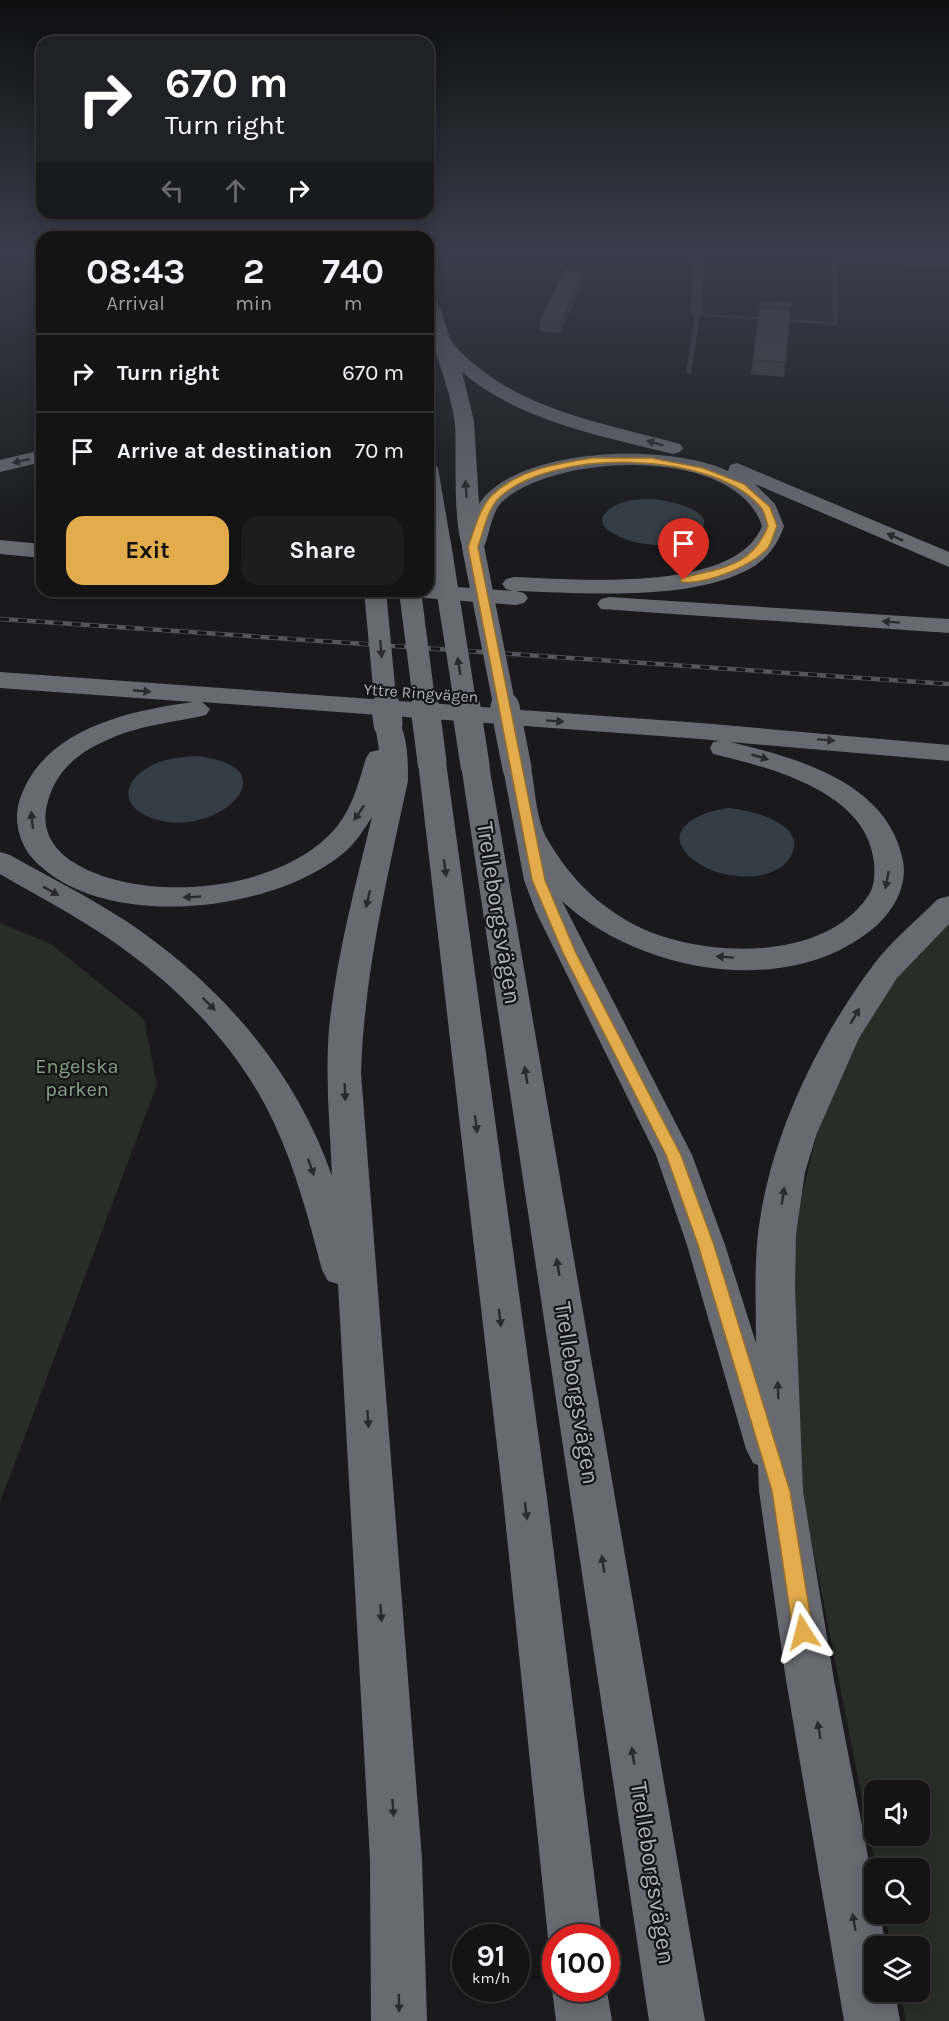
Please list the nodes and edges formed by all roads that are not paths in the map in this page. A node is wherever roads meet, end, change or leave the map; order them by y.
1 (446, 349) edge
2 (450, 349) edge
3 (692, 349) edge
4 (688, 373) dead end
5 (36, 457) edge
6 (0, 466) edge
7 (434, 506) edge
8 (0, 547) edge
9 (473, 547) junction
10 (36, 550) edge
11 (949, 560) edge
12 (0, 565) edge
13 (36, 568) edge
14 (434, 578) edge
15 (514, 584) junction
16 (434, 593) edge
17 (376, 597) edge
18 (411, 597) edge
19 (949, 605) edge
20 (949, 626) edge
21 (0, 663) edge
22 (0, 680) edge
23 (308, 704) junction
24 (600, 724) junction
25 (949, 730) edge
26 (949, 753) edge
27 (387, 759) junction
28 (532, 836) junction
29 (0, 861) edge
30 (949, 906) edge
31 (364, 1360) junction
32 (781, 1491) junction
33 (573, 1924) edge
34 (582, 2002) edge
35 (399, 2021) edge
36 (584, 2021) edge
37 (677, 2021) edge
38 (872, 2021) edge

9 -> 1 highway
11 -> 2 highway
3 - 4 lane
5 -> 6 highway
37 -> 7 highway, Trelleborgsvägen, bridge
8 - 10 highway
9 - 15 highway
9 - 28 highway, bridge
12 - 13 highway
14 - 15 highway
15 - 19 highway
20 -> 16 highway
17 -> 27 highway, bridge
18 -> 33 highway, bridge
21 - 25 highway, Yttre Ringvägen
22 -> 23 highway
23 -> 24 highway
27 -> 23 highway
24 -> 26 highway
24 -> 28 highway
27 -> 31 highway
28 - 32 highway
29 -> 31 highway
32 -> 30 highway
31 -> 35 highway
38 -> 32 highway
34 - 36 highway

